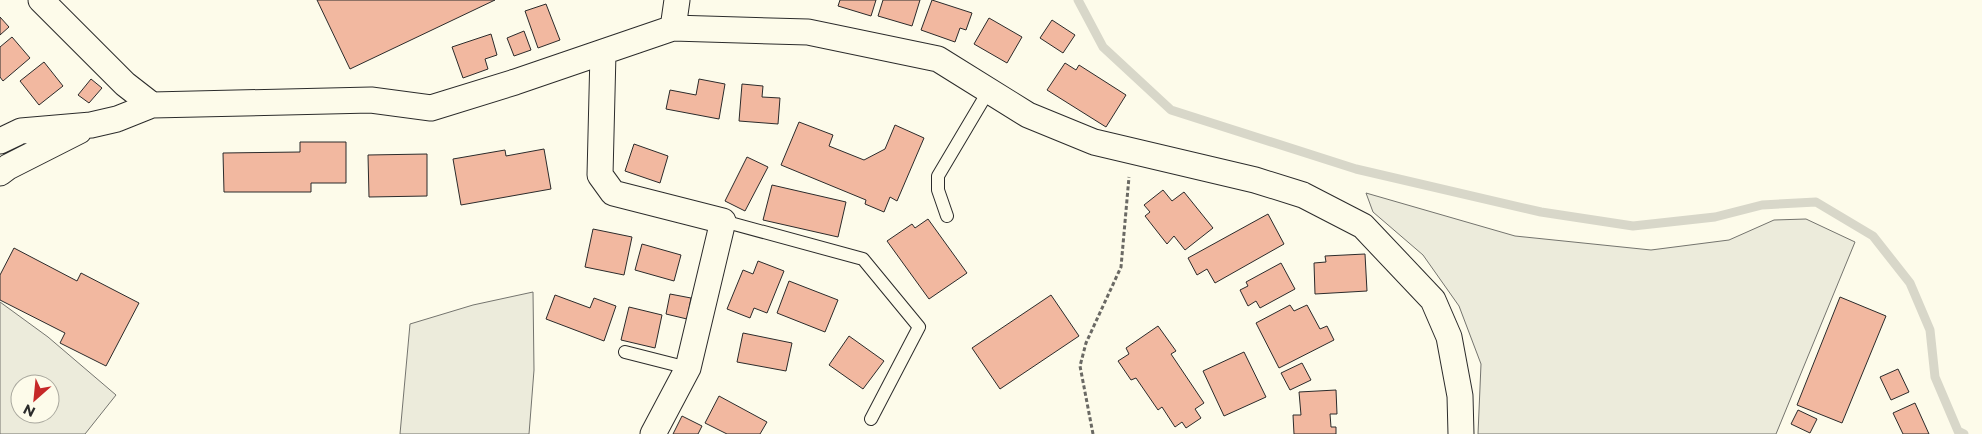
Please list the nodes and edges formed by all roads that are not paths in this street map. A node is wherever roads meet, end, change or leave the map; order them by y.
1 (42, 0) edge
2 (677, 0) edge
3 (673, 28) junction
4 (603, 53) junction
5 (989, 90) junction
6 (152, 106) junction
7 (90, 125) junction
8 (0, 142) edge
9 (0, 173) edge
10 (947, 216) dead end
11 (723, 221) junction
12 (625, 352) dead end
13 (688, 368) junction
14 (872, 419) dead end
15 (653, 434) edge
16 (1461, 434) edge

1 - 6 street
2 - 3 street
3 - 4 street
3 - 5 street
4 - 6 street
4 - 11 street
5 - 10 lane
5 - 16 street
6 - 7 street
7 - 8 street
7 - 9 street
11 - 13 street
11 - 14 lane
12 - 13 lane
13 - 15 street

